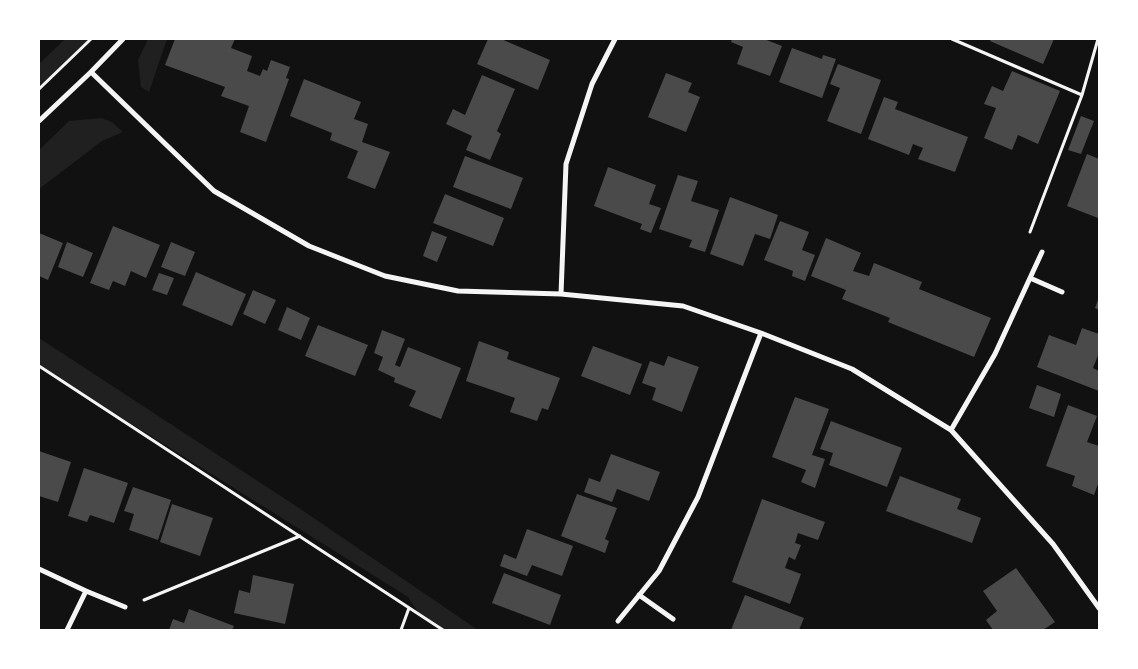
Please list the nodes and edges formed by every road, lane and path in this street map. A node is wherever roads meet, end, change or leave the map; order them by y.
1 (91, 39) edge
2 (122, 39) edge
3 (614, 39) edge
4 (952, 39) edge
5 (1098, 39) edge
6 (91, 72) junction
7 (39, 89) edge
8 (1082, 95) junction
9 (39, 121) edge
10 (1030, 232) dead end
11 (1042, 252) dead end
12 (1030, 278) junction
13 (1062, 292) dead end
14 (561, 294) junction
15 (761, 332) junction
16 (39, 366) edge
17 (951, 430) junction
18 (301, 536) junction
19 (39, 569) edge
20 (86, 591) junction
21 (639, 595) junction
22 (125, 607) joint
23 (409, 608) junction
24 (1099, 608) edge
25 (673, 619) dead end
26 (618, 621) dead end
27 (68, 630) edge
28 (401, 630) edge
29 (443, 630) edge

1 - 7 path
2 - 6 street
3 - 14 street
4 - 8 path
5 - 8 path
6 - 9 street
6 - 14 street
8 - 10 path
11 - 12 street
12 - 13 street
12 - 17 street
14 - 15 street
15 - 17 street
15 - 21 street
16 - 18 path
17 - 24 street
18 - 22 path
18 - 23 path
19 - 20 street
20 - 22 street
20 - 27 street
21 - 25 street
21 - 26 street
23 - 28 path
23 - 29 path

